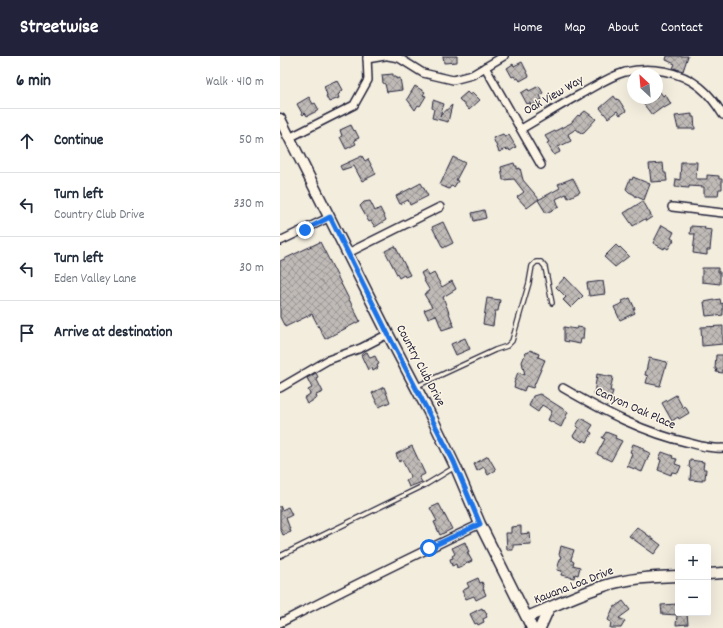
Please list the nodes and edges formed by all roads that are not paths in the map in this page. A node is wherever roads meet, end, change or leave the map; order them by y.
1 (384, 56) edge
2 (388, 56) edge
3 (504, 56) edge
4 (367, 57) edge
5 (485, 67) junction
6 (723, 116) edge
7 (280, 119) edge
8 (521, 129) junction
9 (289, 138) junction
10 (542, 165) dead end
11 (440, 207) dead end
12 (672, 207) dead end
13 (723, 213) edge
14 (330, 217) junction
15 (280, 241) edge
16 (348, 253) junction
17 (552, 303) dead end
18 (388, 334) junction
19 (416, 386) junction
20 (280, 388) edge
21 (564, 388) dead end
22 (723, 448) edge
23 (456, 467) junction
24 (480, 524) junction
25 (280, 556) edge
26 (723, 573) edge
27 (711, 574) edge
28 (675, 576) edge
29 (549, 608) junction
30 (527, 618) junction
31 (280, 623) edge
32 (532, 628) edge
33 (540, 628) edge

1 - 4 street
2 - 5 street
3 - 5 street
4 - 9 street
5 - 8 street
6 - 8 street, Oak View Way
7 - 9 street, Country Club Drive
8 - 10 street
9 - 14 street, Country Club Drive
11 - 16 street
12 - 13 street
14 - 15 street
14 - 16 street, Country Club Drive
16 - 18 street, Country Club Drive
17 - 19 lane
18 - 19 street, Country Club Drive
18 - 20 street
19 - 23 street, Country Club Drive
21 - 22 street, Canyon Oak Place
23 - 24 street, Country Club Drive
23 - 25 lane
24 - 30 street, Country Club Drive
24 - 31 street
26 - 27 street
28 - 29 street, Kauana Loa Drive
29 - 30 street, Kauana Loa Drive
29 - 33 street
30 - 32 street, Country Club Drive

